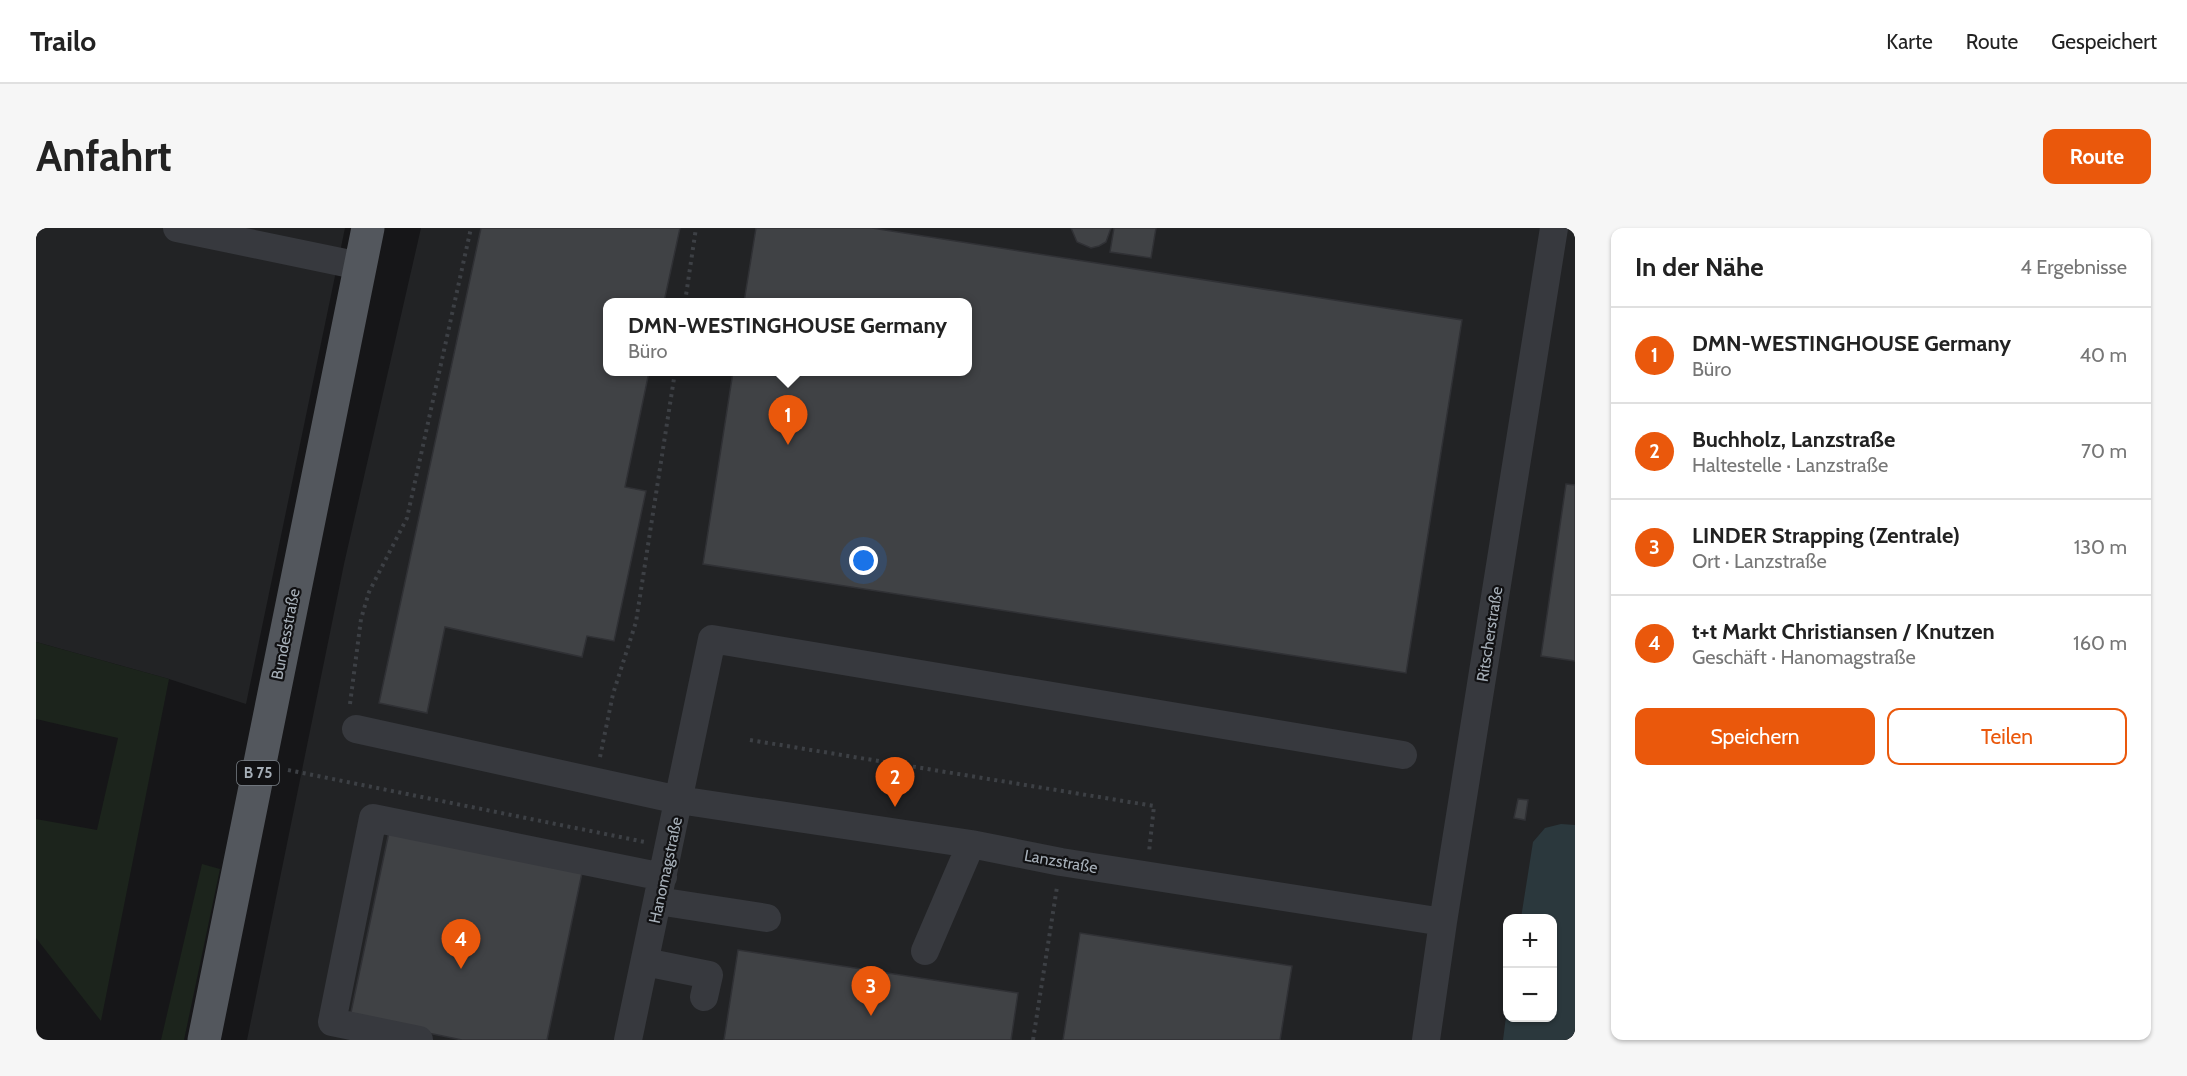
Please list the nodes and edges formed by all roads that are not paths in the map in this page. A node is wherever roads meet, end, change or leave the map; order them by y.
1 (177, 228) edge
2 (368, 228) edge
3 (1554, 228) edge
4 (360, 266) junction
5 (356, 729) road end
6 (1403, 754) dead end
7 (679, 800) junction
8 (971, 844) junction
9 (661, 889) junction
10 (767, 918) dead end
11 (1443, 922) junction
12 (925, 951) dead end
13 (645, 962) junction
14 (704, 997) dead end
15 (204, 1040) edge
16 (419, 1040) edge
17 (628, 1040) edge
18 (1426, 1040) edge

1 - 4 street
2 - 4 main road, Bundesstraße / B 75
3 - 11 street, Ritscherstraße
4 - 15 main road, Bundesstraße / B 75
5 - 7 street, Lanzstraße
6 - 7 street, Hanomagstraße
7 - 8 street, Lanzstraße
7 - 9 street, Hanomagstraße
8 - 11 street, Lanzstraße
8 - 12 street
9 - 10 street
9 - 13 street, Hanomagstraße
9 - 16 street
11 - 18 street, Ritscherstraße
13 - 14 street
13 - 17 street, Hanomagstraße

